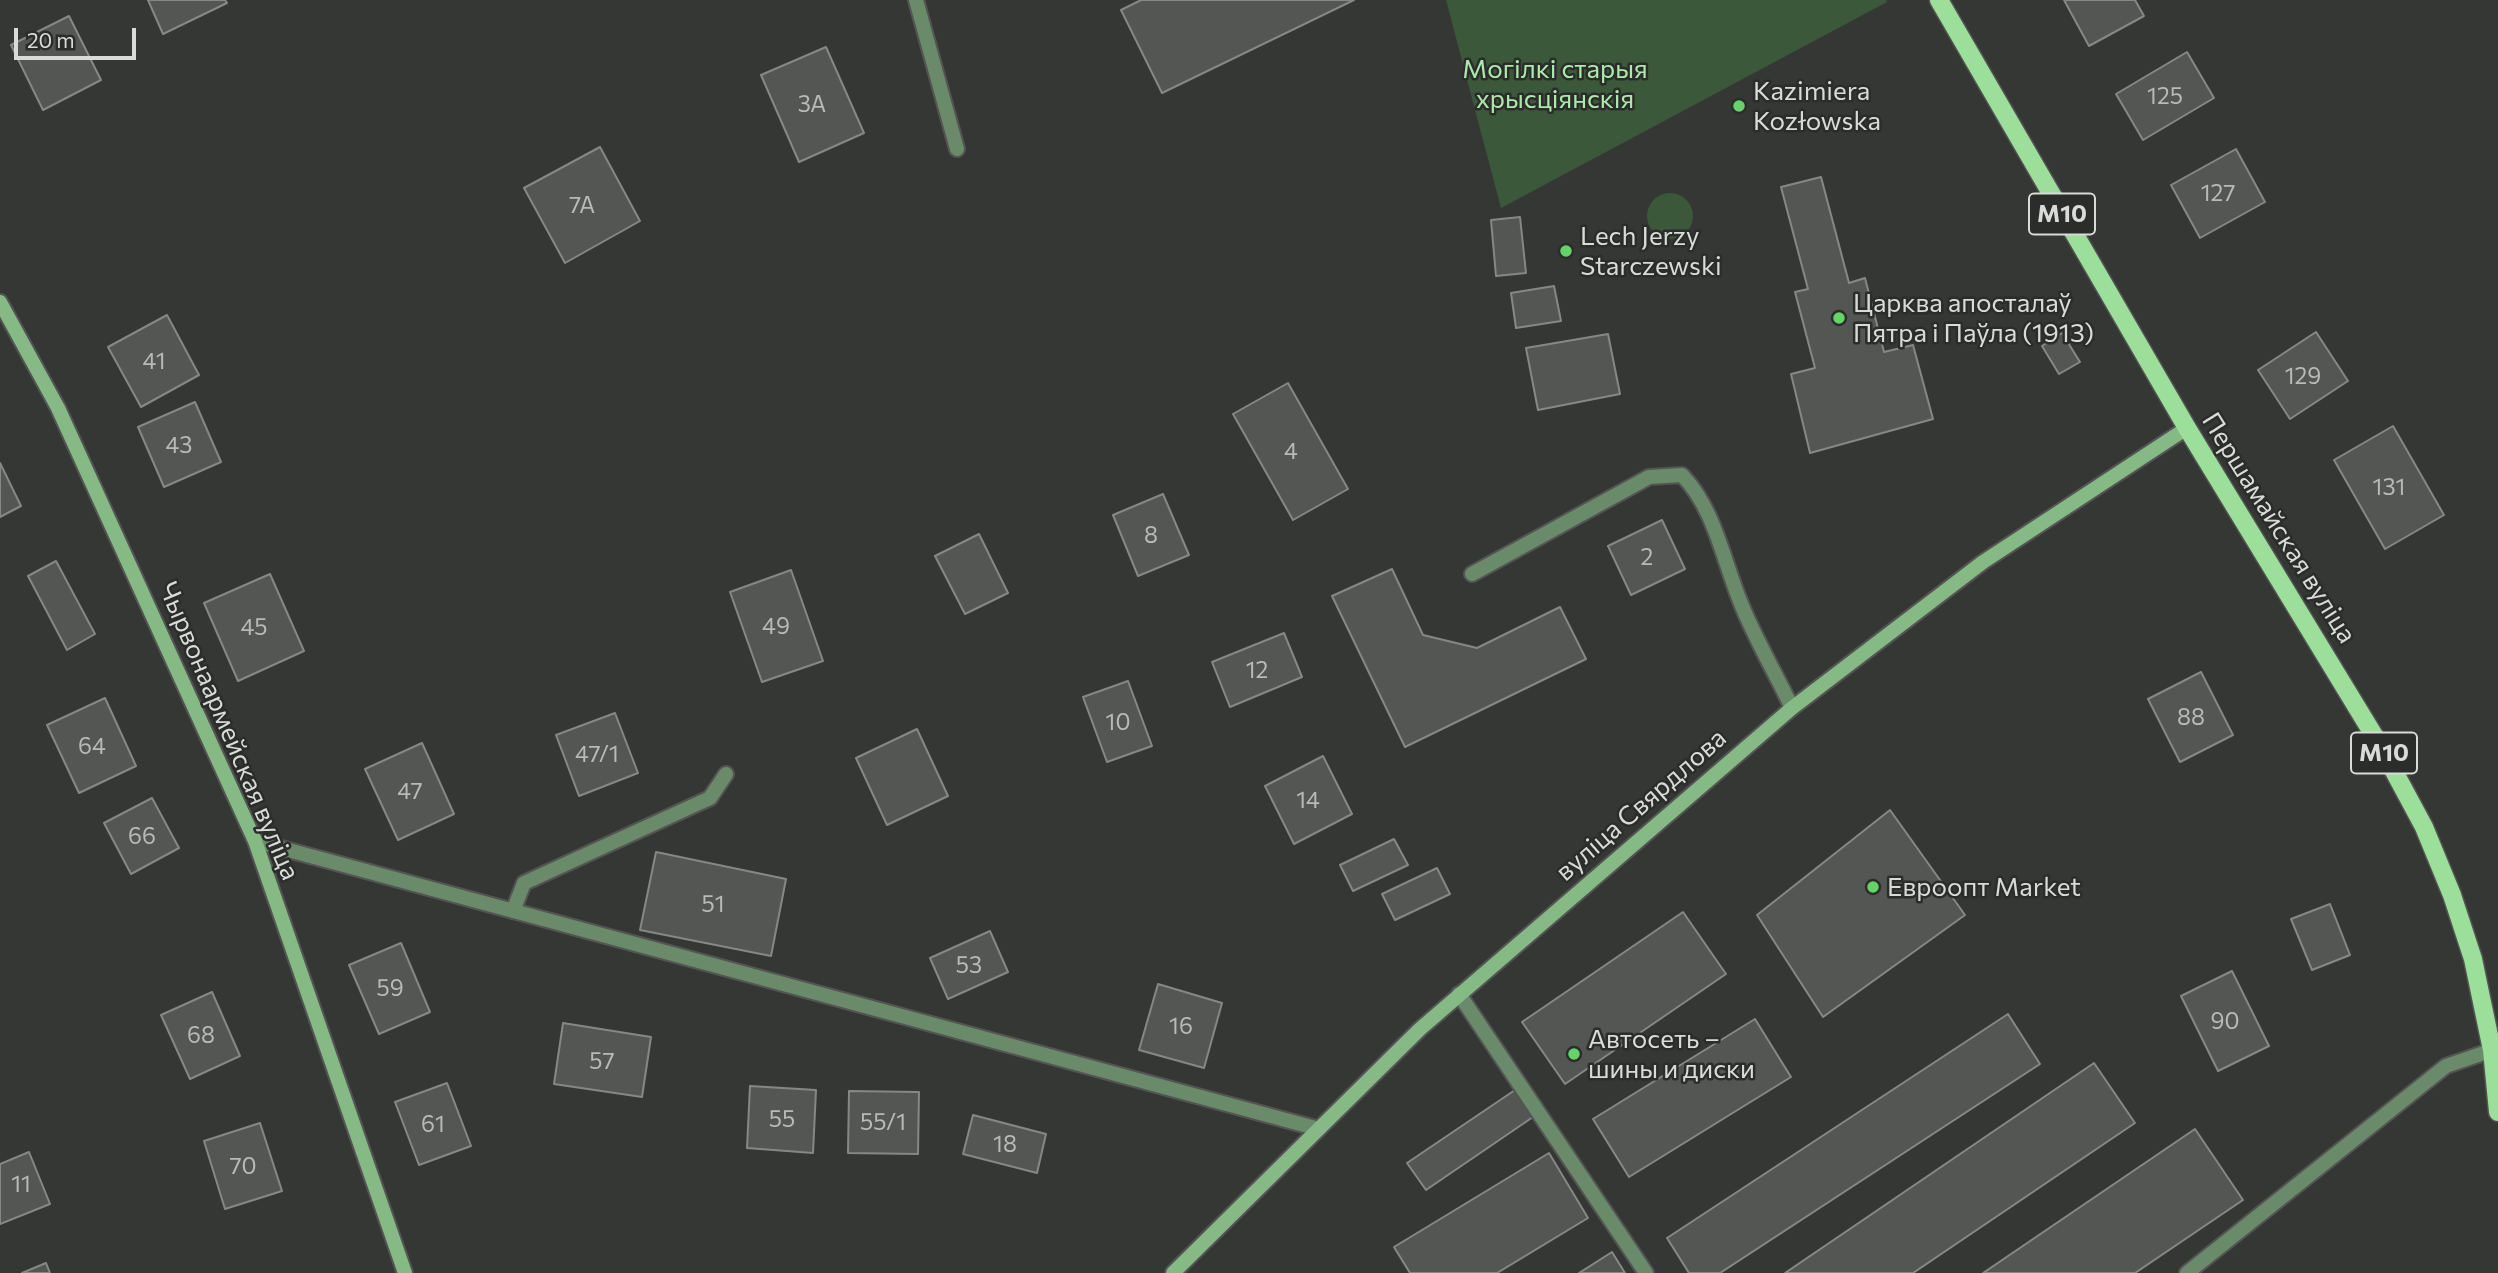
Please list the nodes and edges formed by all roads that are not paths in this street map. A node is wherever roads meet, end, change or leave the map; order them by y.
1 (916, 0) edge
2 (1939, 0) edge
3 (957, 149) dead end
4 (0, 302) edge
5 (2187, 428) junction
6 (1472, 574) dead end
7 (1792, 708) junction
8 (726, 774) dead end
9 (255, 841) junction
10 (513, 911) junction
11 (1459, 994) junction
12 (2495, 1049) edge
13 (2498, 1112) edge
14 (1319, 1129) junction
15 (405, 1273) edge
16 (1172, 1273) edge
17 (1646, 1273) edge
18 (2187, 1273) edge

1 - 3 street
2 - 5 main road, Першамайская вуліца / М10
4 - 9 main road, Чырвонаармейская вуліца
5 - 7 main road, вуліца Свярдлова
5 - 12 main road, Першамайская вуліца / М10
6 - 7 street
7 - 11 main road, вуліца Свярдлова
8 - 10 street
9 - 10 street
9 - 15 main road, Чырвонаармейская вуліца
10 - 14 street
11 - 14 main road, вуліца Свярдлова
11 - 17 street
12 - 13 main road, Першамайская вуліца / М10
12 - 18 street
14 - 16 main road, вуліца Свярдлова

